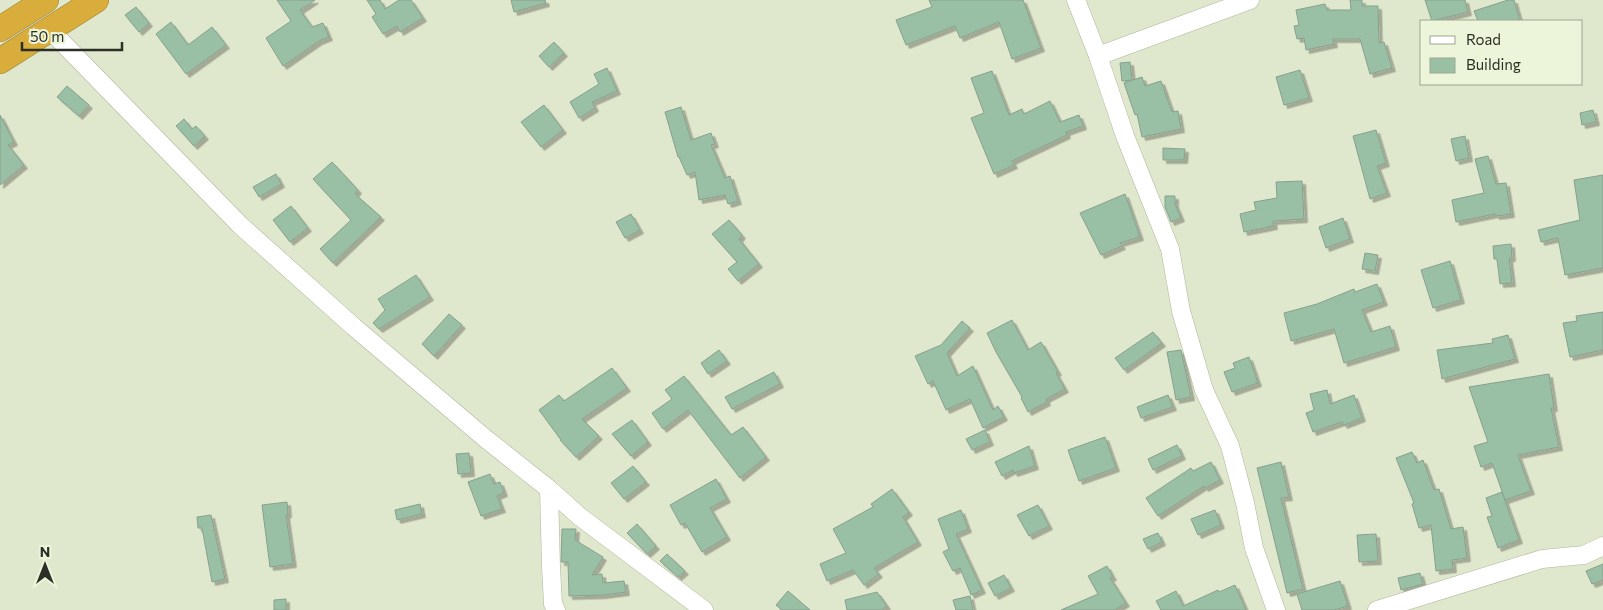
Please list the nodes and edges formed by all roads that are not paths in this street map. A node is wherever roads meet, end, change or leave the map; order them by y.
1 (46, 0) edge
2 (96, 0) edge
3 (1076, 0) edge
4 (1250, 0) edge
5 (0, 29) edge
6 (50, 30) junction
7 (1098, 56) junction
8 (0, 61) edge
9 (549, 489) junction
10 (1603, 546) edge
11 (556, 610) edge
12 (704, 610) edge
13 (1276, 610) edge
14 (1376, 610) edge

1 - 5 highway
2 - 6 highway
3 - 7 street
4 - 7 street
6 - 8 highway
6 - 9 street
7 - 13 street
9 - 11 street
9 - 12 street
10 - 14 street

